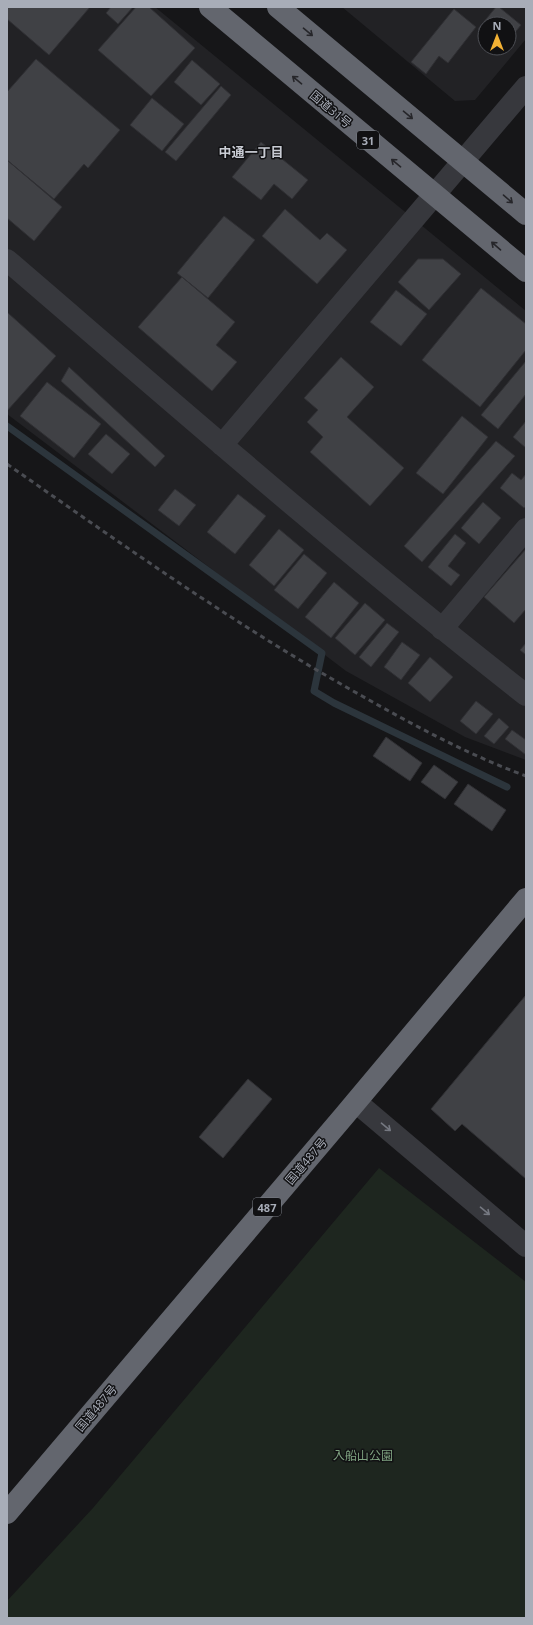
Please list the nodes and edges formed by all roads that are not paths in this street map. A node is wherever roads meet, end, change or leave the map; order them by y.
1 (210, 7) edge
2 (278, 7) edge
3 (526, 86) edge
4 (464, 161) junction
5 (435, 195) junction
6 (526, 214) edge
7 (7, 260) edge
8 (526, 272) edge
9 (222, 445) junction
10 (526, 530) edge
11 (442, 630) junction
12 (526, 695) edge
13 (526, 899) edge
14 (356, 1102) junction
15 (526, 1246) edge
16 (7, 1513) edge

5 -> 1 highway, 国道31号 / 31
2 -> 4 highway
3 - 4 street
4 - 5 street
4 -> 6 highway
8 -> 5 highway, 国道31号 / 31
5 - 9 street
7 - 9 street
9 - 11 street
10 - 11 street
11 - 12 street
13 - 14 highway, 国道487号 / 487
14 -> 15 street
14 - 16 highway, 国道487号 / 487

